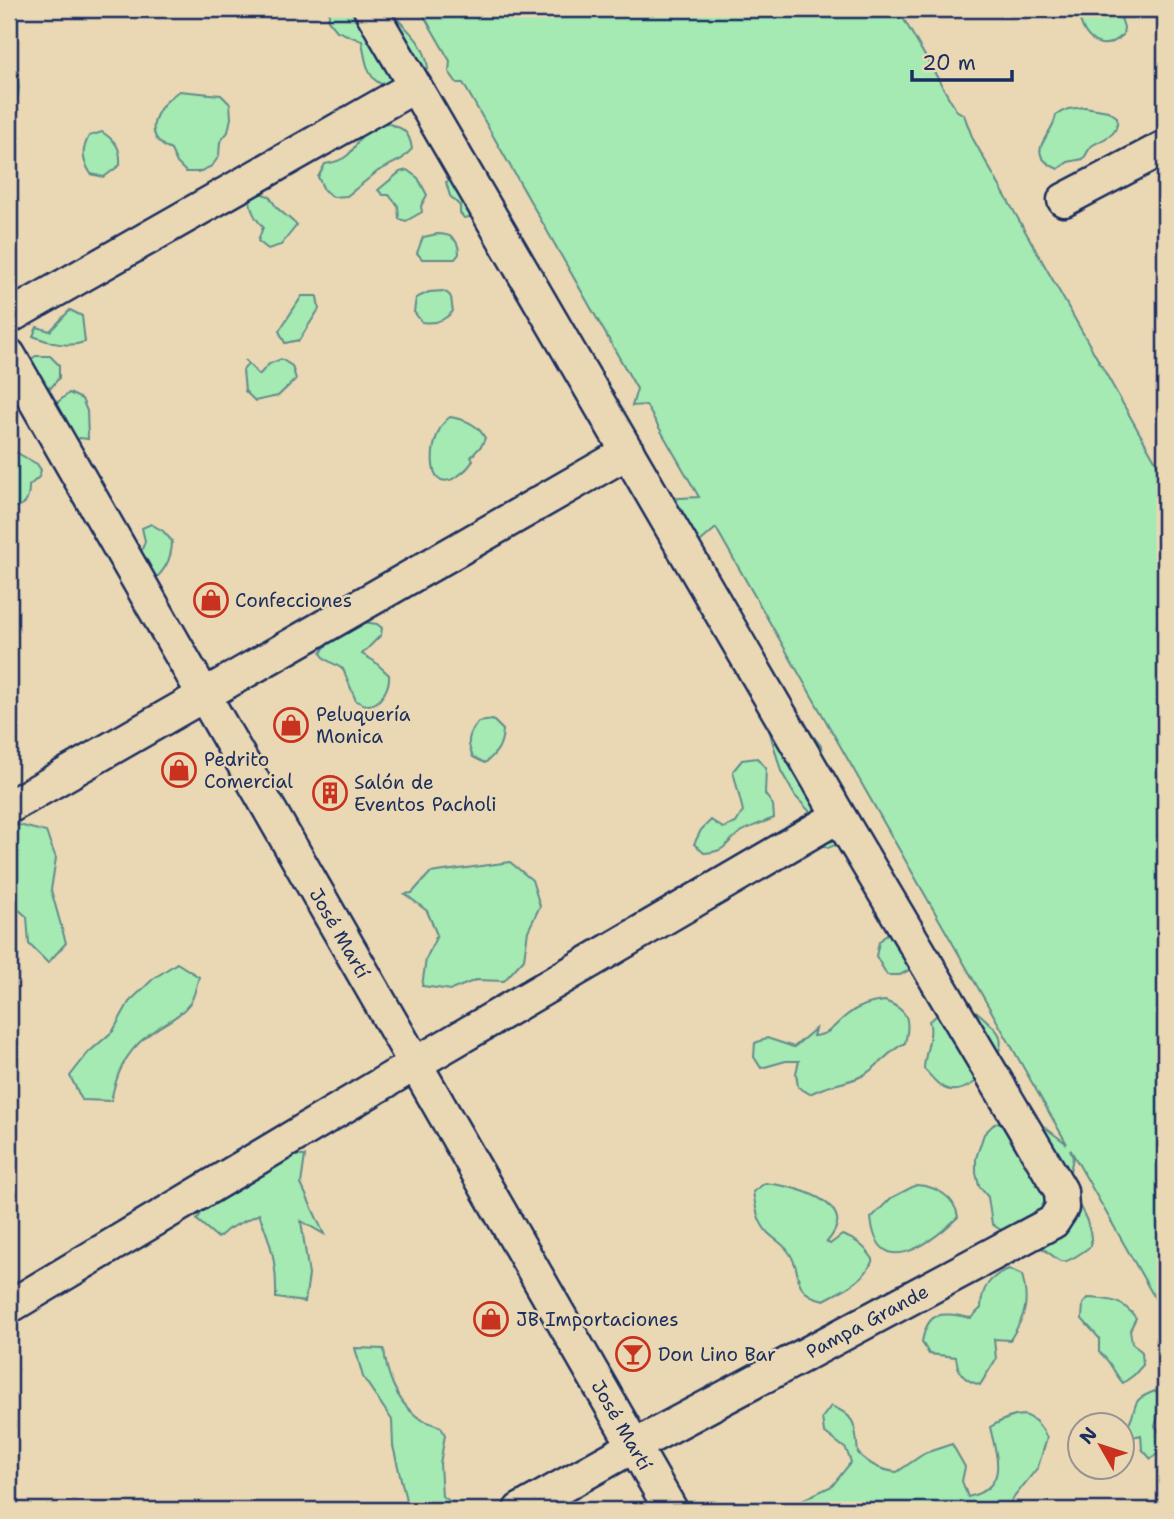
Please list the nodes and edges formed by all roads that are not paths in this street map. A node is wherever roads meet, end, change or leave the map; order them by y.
1 (370, 9) edge
2 (415, 86) junction
3 (1165, 147) edge
4 (1064, 200) dead end
5 (9, 317) edge
6 (9, 355) edge
7 (628, 452) junction
8 (203, 694) junction
9 (9, 807) edge
10 (839, 816) junction
11 (415, 1065) junction
12 (9, 1307) edge
13 (634, 1446) junction
14 (520, 1510) edge
15 (671, 1510) edge

1 - 2 street
2 - 5 street
2 - 7 street
3 - 4 street
6 - 8 street, José Martí
7 - 8 street
7 - 10 street
8 - 9 street
8 - 11 street, José Martí
10 - 11 street
10 - 13 street, Pampa Grande
11 - 12 street
11 - 13 street, José Martí
13 - 14 street, Pampa Grande
13 - 15 street, José Martí

